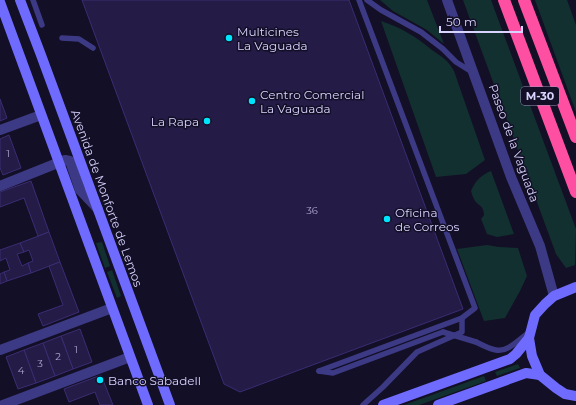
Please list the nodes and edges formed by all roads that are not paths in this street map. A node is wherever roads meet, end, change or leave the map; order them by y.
1 (20, 0) edge
2 (33, 0) edge
3 (359, 0) edge
4 (367, 0) edge
5 (447, 0) edge
6 (504, 0) edge
7 (524, 0) edge
8 (0, 2) edge
9 (42, 25) dead end
10 (62, 38) dead end
11 (93, 48) dead end
12 (474, 72) junction
13 (41, 115) junction
14 (0, 130) edge
15 (576, 137) edge
16 (58, 163) junction
17 (0, 186) edge
18 (576, 192) edge
19 (98, 209) junction
20 (576, 287) edge
21 (554, 296) junction
22 (112, 308) junction
23 (462, 318) junction
24 (530, 334) junction
25 (0, 350) edge
26 (130, 357) junction
27 (540, 375) junction
28 (576, 396) edge
29 (3, 405) edge
30 (148, 405) edge
31 (170, 405) edge
32 (362, 405) edge
33 (382, 405) edge
34 (438, 405) edge

1 - 19 street, Avenida de Monforte de Lemos
2 - 9 lane
3 - 23 lane
4 - 12 lane
5 - 12 street, Paseo de la Vaguada
6 - 18 highway, M-30
7 - 15 highway, M-30
8 - 13 street
10 - 11 lane
12 - 21 street, Paseo de la Vaguada
13 - 14 street
13 - 16 street
16 - 17 street
16 - 19 street
16 - 22 street
19 - 31 street, Avenida de Monforte de Lemos
20 - 21 street
21 - 24 street
22 - 25 street
22 - 26 street
23 - 24 lane, bridge
23 - 32 lane
24 - 27 street
24 - 33 street
26 - 29 street
26 - 30 street
27 - 28 street
27 - 34 street

